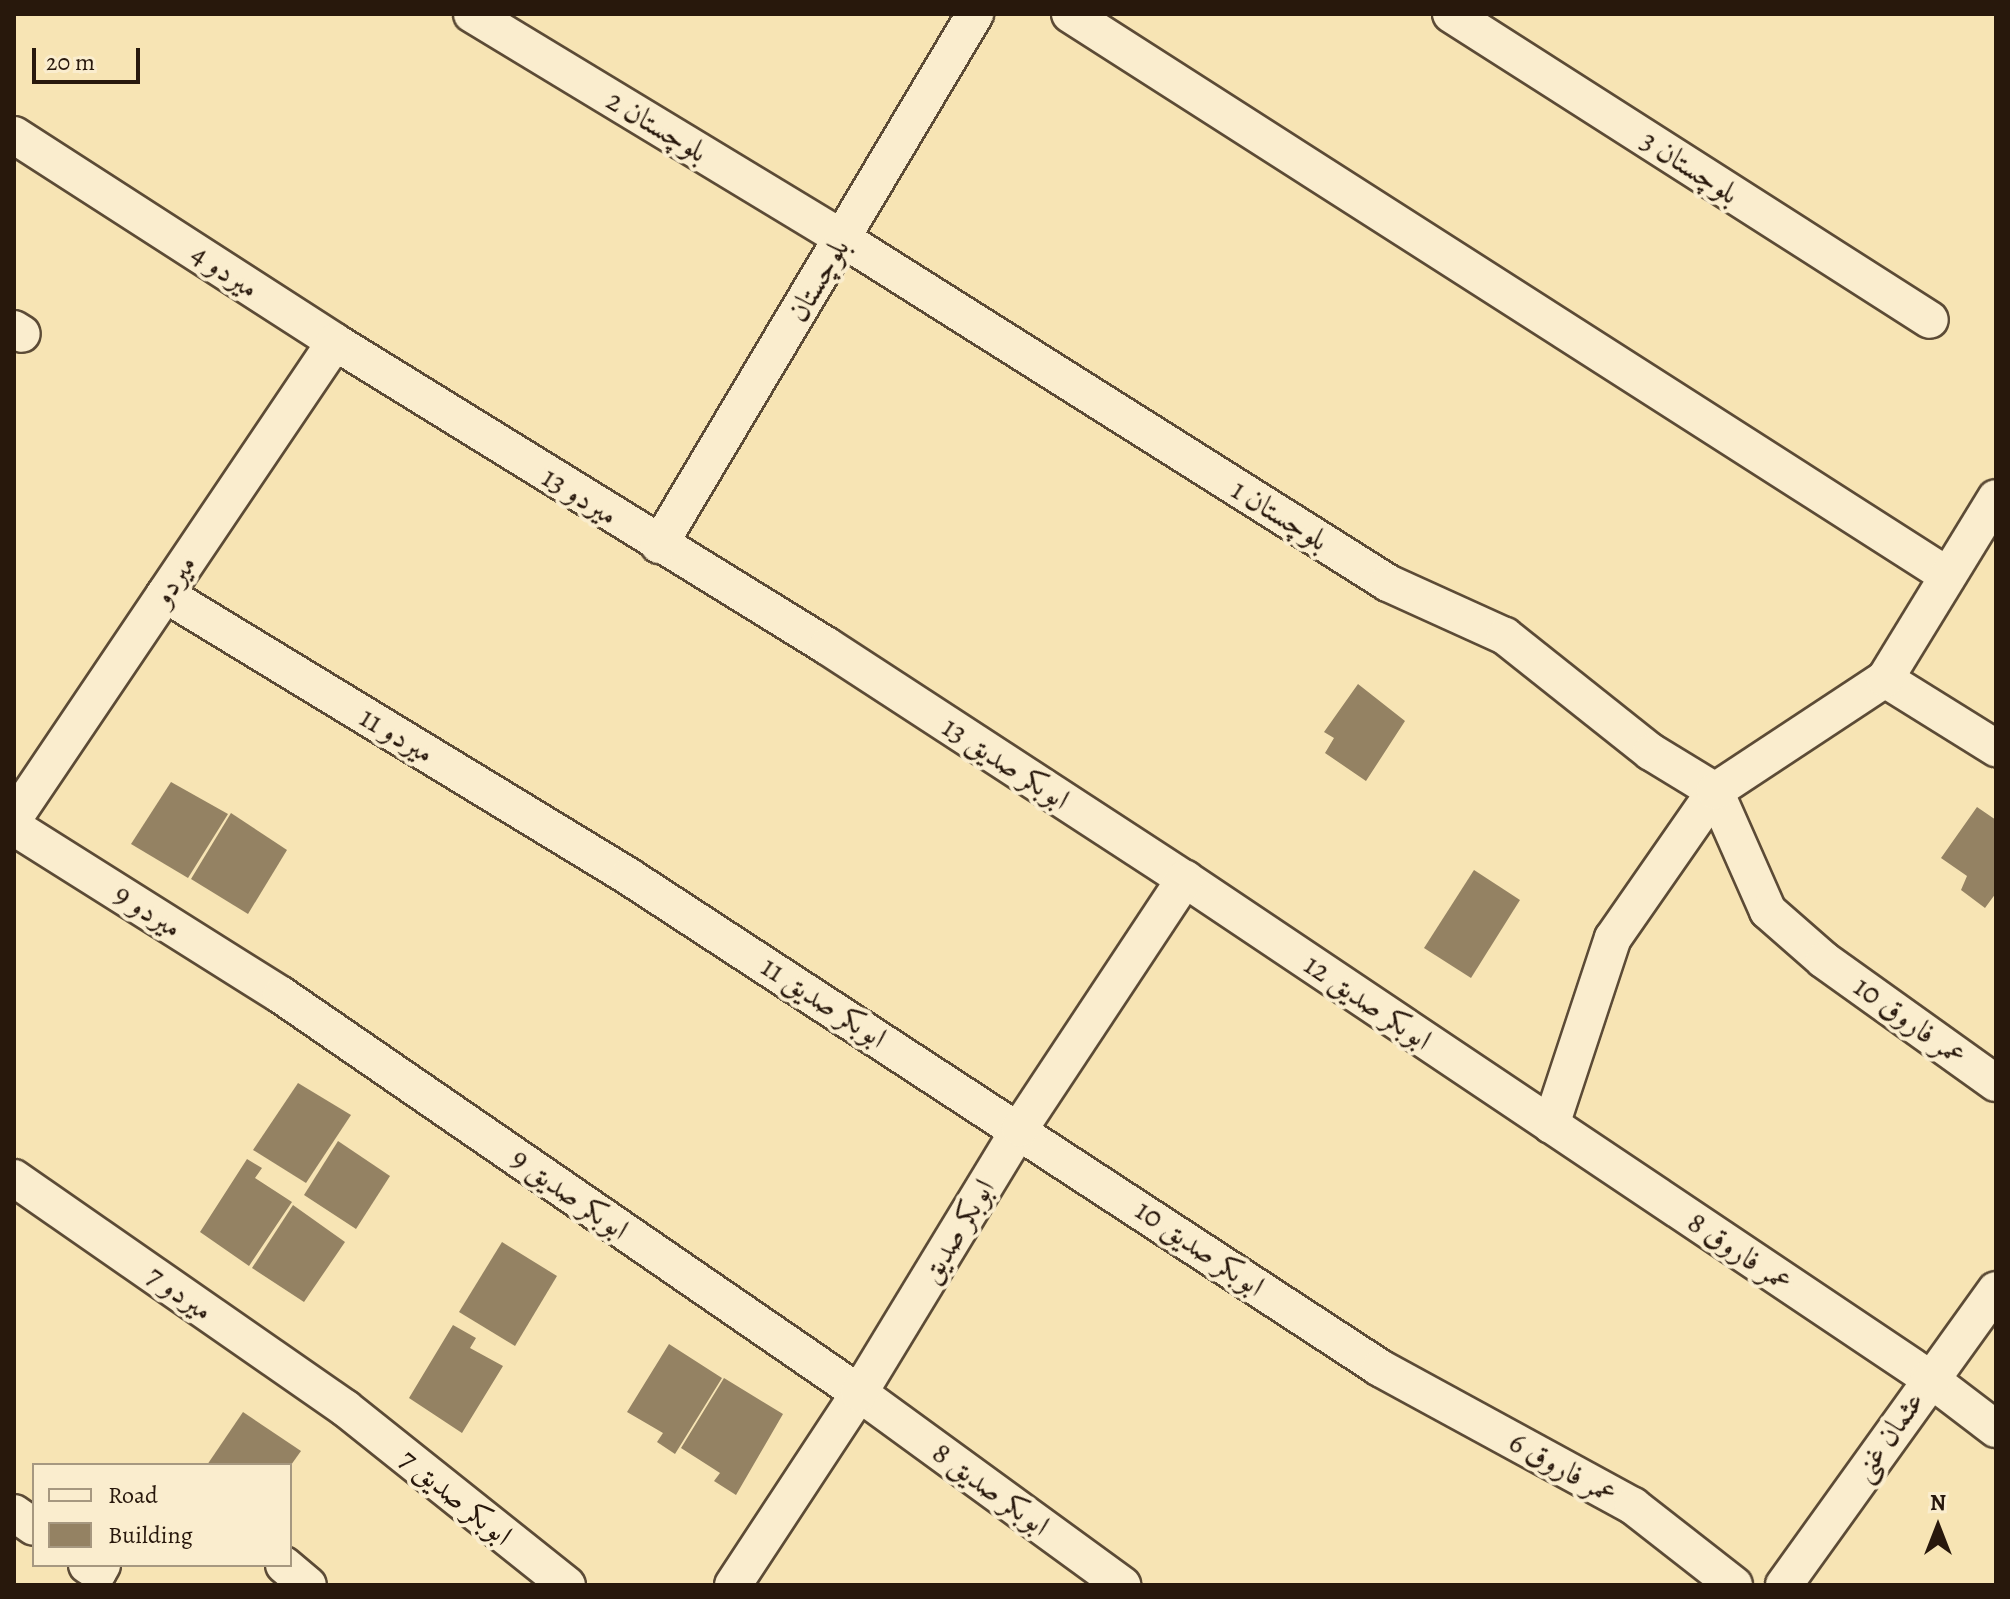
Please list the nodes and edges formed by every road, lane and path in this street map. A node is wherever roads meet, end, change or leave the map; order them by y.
1 (472, 14) edge
2 (975, 14) edge
3 (1070, 14) edge
4 (1451, 14) edge
5 (14, 135) edge
6 (843, 239) junction
7 (1930, 320) dead end
8 (335, 342) junction
9 (1996, 498) edge
10 (659, 545) junction
11 (1948, 576) junction
12 (165, 594) junction
13 (827, 646) joint
14 (1885, 679) junction
15 (1996, 748) edge
16 (1715, 791) junction
17 (14, 818) edge
18 (14, 827) edge
19 (628, 876) joint
20 (1185, 879) junction
21 (281, 995) joint
22 (1996, 1083) edge
23 (1551, 1125) junction
24 (1020, 1128) junction
25 (14, 1178) edge
26 (1996, 1290) edge
27 (1380, 1368) joint
28 (1929, 1378) junction
29 (859, 1393) junction
30 (345, 1408) joint
31 (1996, 1429) edge
32 (14, 1513) edge
33 (32, 1526) edge
34 (286, 1567) edge
35 (308, 1585) edge
36 (567, 1585) edge
37 (733, 1585) edge
38 (1122, 1585) edge
39 (1734, 1585) edge
40 (1784, 1585) edge

1 - 6 street, بلوچستان 2
2 - 6 street, بلوچستان
3 - 11 street
4 - 7 street, بلوچستان 3
5 - 8 street, میردو 4
6 - 10 street, بلوچستان
6 - 16 street, بلوچستان 1
8 - 10 street, میردو 13
8 - 12 street, میردو
9 - 11 street
10 - 13 street, میردو 13
11 - 14 street
12 - 17 street, میردو
12 - 19 street, میردو 11
13 - 20 street, ابوبکر صدیق 13
14 - 15 street
14 - 16 street
16 - 22 street, عمر فاروق 10
16 - 23 street
18 - 21 street, میردو 9
19 - 24 street, ابوبکر صدیق 11
20 - 23 street, ابوبکر صدیق 12
20 - 24 street, ابوبکر صدیق
21 - 29 street, ابوبکر صدیق 9
23 - 28 street, عمر فاروق 8
24 - 27 street, ابوبکر صدیق 10
24 - 29 street, ابوبکر صدیق
25 - 30 street, میردو 7
26 - 28 street, عثمان غنی
27 - 39 street, عمر فاروق 6
28 - 31 street, عمر فاروق 8
28 - 40 street, عثمان غنی
29 - 37 street, ابوبکر صدیق
29 - 38 street, ابوبکر صدیق 8
30 - 36 street, ابوبکر صدیق 7
32 - 33 street
34 - 35 street

